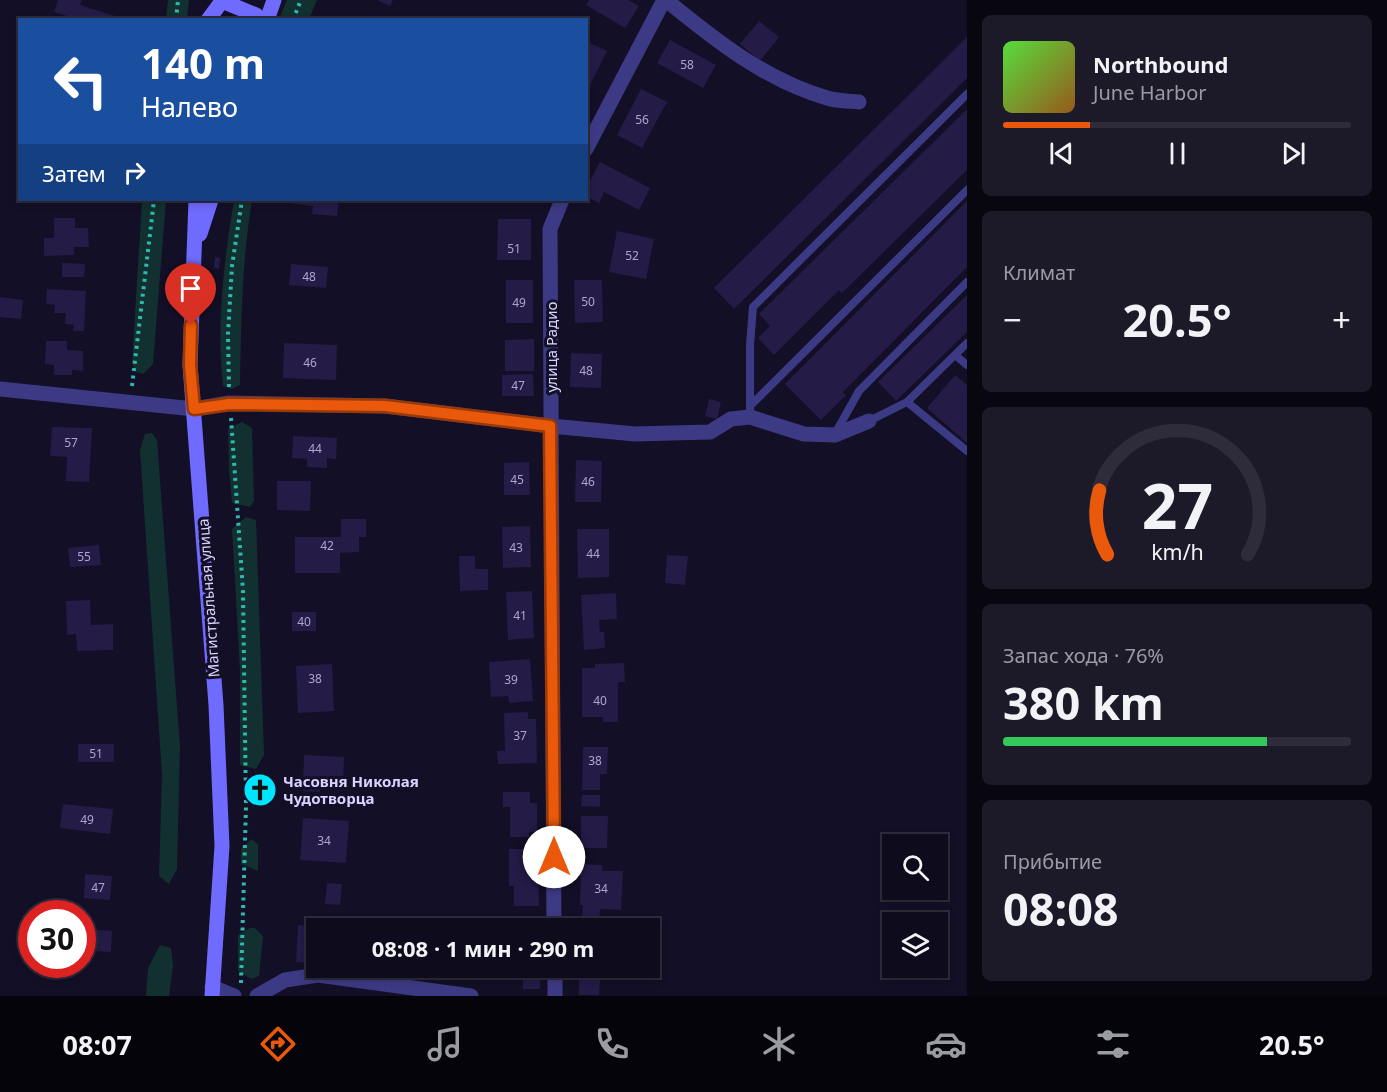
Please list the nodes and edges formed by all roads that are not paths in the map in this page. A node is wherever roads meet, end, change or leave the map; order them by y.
1 (217, 0) edge
2 (274, 0) edge
3 (665, 0) edge
4 (258, 13) edge
5 (208, 18) edge
6 (967, 94) edge
7 (859, 102) dead end
8 (588, 145) edge
9 (967, 190) edge
10 (196, 201) edge
11 (211, 201) edge
12 (562, 201) edge
13 (193, 257) junction
14 (967, 282) edge
15 (967, 342) edge
16 (955, 355) junction
17 (967, 365) edge
18 (0, 389) edge
19 (907, 402) junction
20 (194, 409) junction
21 (750, 412) junction
22 (869, 421) joint
23 (550, 426) junction
24 (835, 435) junction
25 (967, 451) edge
26 (554, 918) edge
27 (555, 978) edge
28 (212, 991) edge
29 (238, 991) edge
30 (257, 996) edge
31 (471, 996) edge
32 (555, 996) edge

1 - 4 main road
1 - 5 main road
2 - 4 main road
3 - 7 street
3 - 8 street
6 - 21 lane
9 - 21 lane
10 - 13 main road, Магистральная улица
11 - 13 main road
12 - 23 street, улица Радио
13 - 20 main road, Магистральная улица
14 - 24 lane
15 - 16 lane
16 - 17 lane
16 - 19 lane
18 - 20 street
19 - 22 lane
19 - 25 lane
20 - 23 street
20 - 28 main road, Магистральная улица
21 - 23 street
21 - 24 street
22 - 24 street
23 - 26 street, улица Радио
27 - 32 street
28 - 29 street
30 - 31 street

